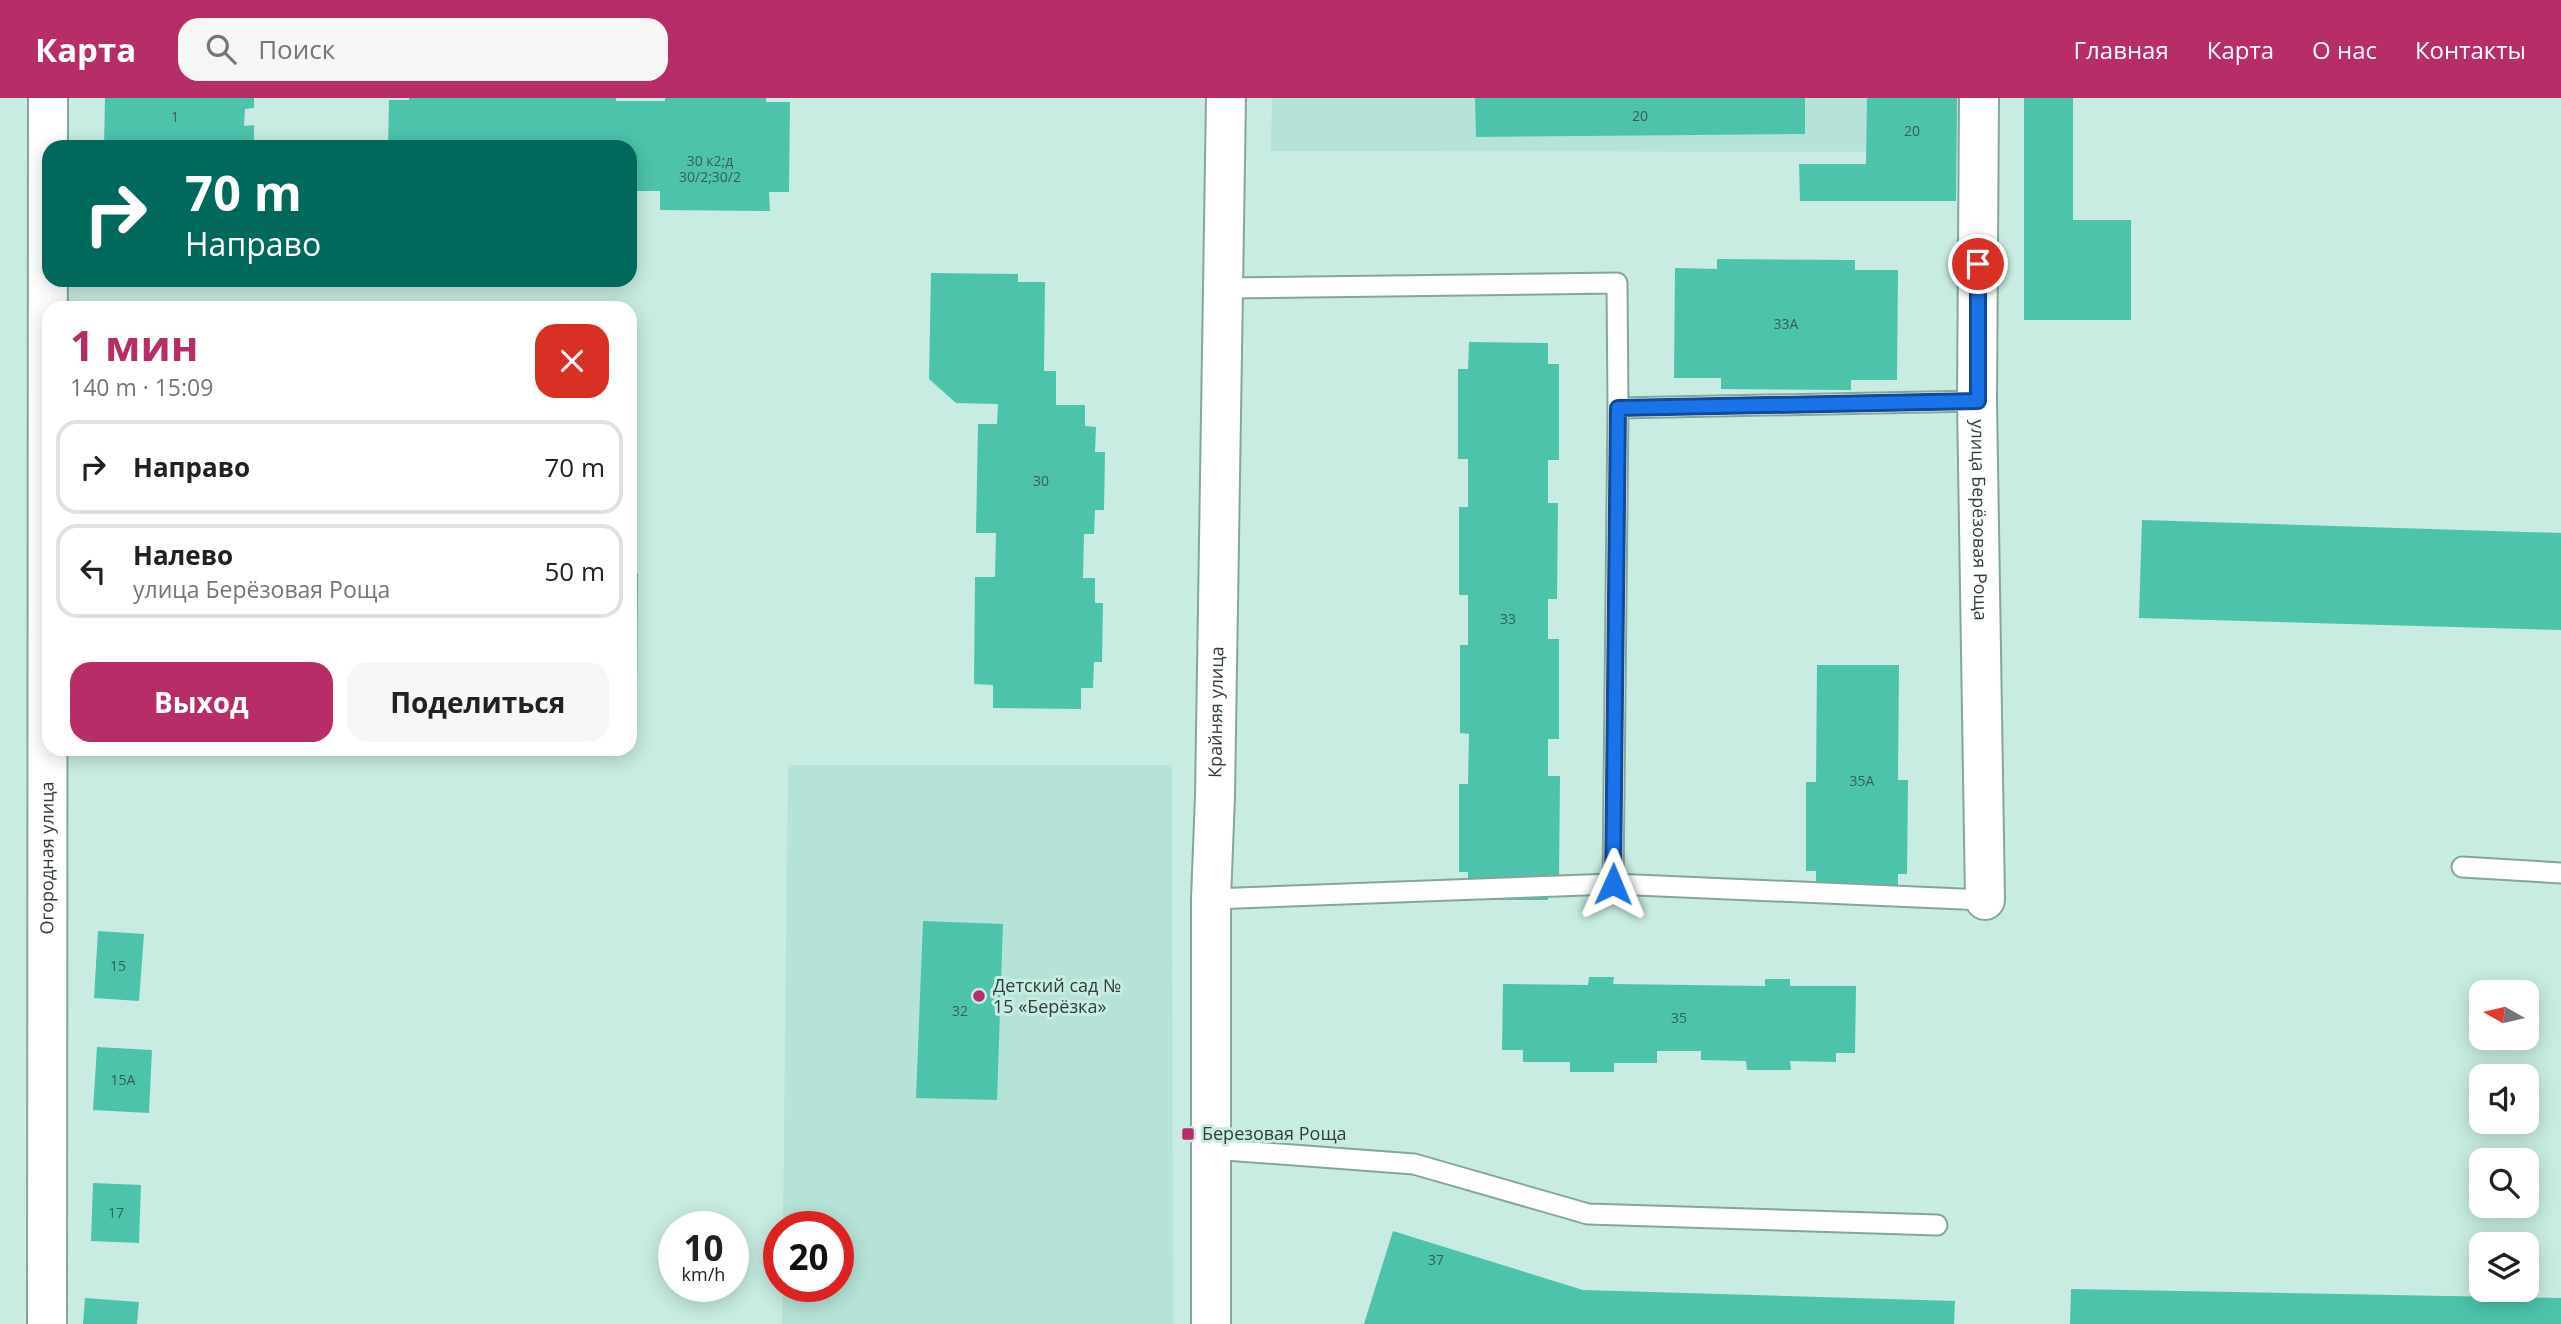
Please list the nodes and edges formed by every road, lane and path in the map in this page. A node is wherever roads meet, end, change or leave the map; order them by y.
1 (48, 98) edge
2 (1226, 98) edge
3 (1979, 98) edge
4 (48, 140) edge
5 (1223, 288) junction
6 (1978, 401) junction
7 (1618, 408) junction
8 (47, 756) edge
9 (2462, 867) dead end
10 (2561, 873) edge
11 (1613, 884) junction
12 (1211, 899) junction
13 (1985, 900) joint
14 (1212, 1149) junction
15 (1937, 1225) dead end
16 (47, 1324) edge
17 (1211, 1324) edge

1 - 4 street, Огородная улица
2 - 5 street, Крайняя улица
3 - 6 street, улица Берёзовая Роща
5 - 7 lane
5 - 12 street, Крайняя улица
6 - 7 lane
6 - 13 street, улица Берёзовая Роща
7 - 11 lane
8 - 16 street, Огородная улица
9 - 10 lane
11 - 12 lane
11 - 13 lane
12 - 14 street, Крайняя улица
14 - 15 lane
14 - 17 street, Крайняя улица

